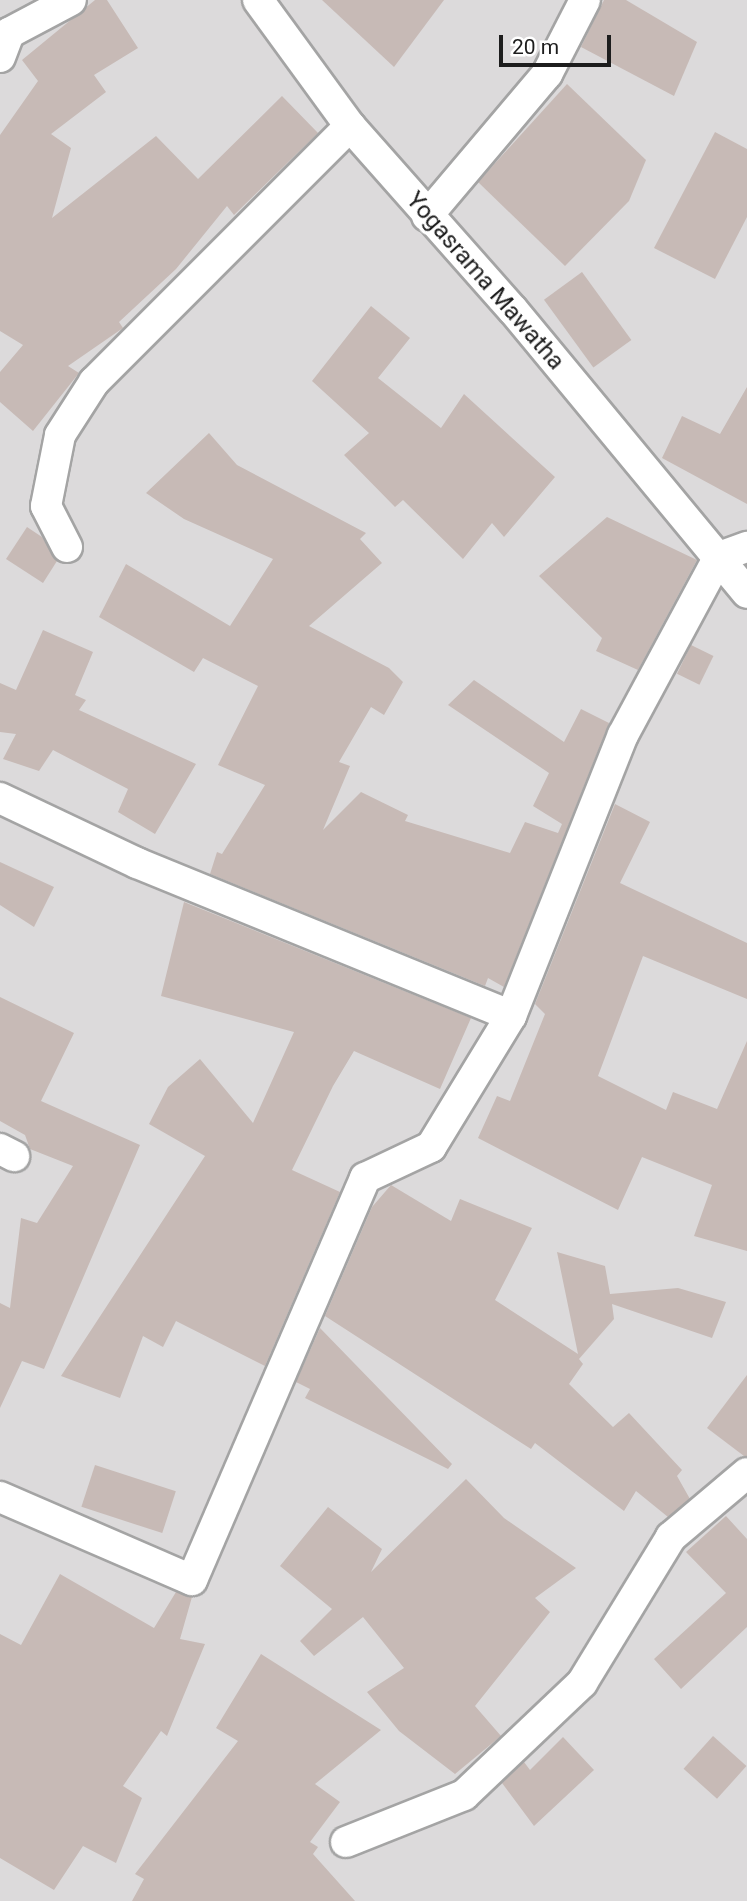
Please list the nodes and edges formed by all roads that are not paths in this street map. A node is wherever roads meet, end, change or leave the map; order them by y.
1 (71, 0) edge
2 (258, 0) edge
3 (585, 0) edge
4 (0, 57) edge
5 (350, 125) junction
6 (427, 216) junction
7 (67, 547) dead end
8 (747, 547) edge
9 (719, 557) junction
10 (747, 593) edge
11 (0, 798) edge
12 (511, 1016) junction
13 (747, 1473) edge
14 (0, 1497) edge
15 (346, 1842) dead end

1 - 4 street
2 - 5 street, Yogasrama Mawatha
3 - 6 street
5 - 6 street, Yogasrama Mawatha
5 - 7 street
6 - 9 street, Yogasrama Mawatha
8 - 9 street
9 - 10 street, Yogasrama Mawatha
9 - 12 street
11 - 12 street
12 - 14 street
13 - 15 street

